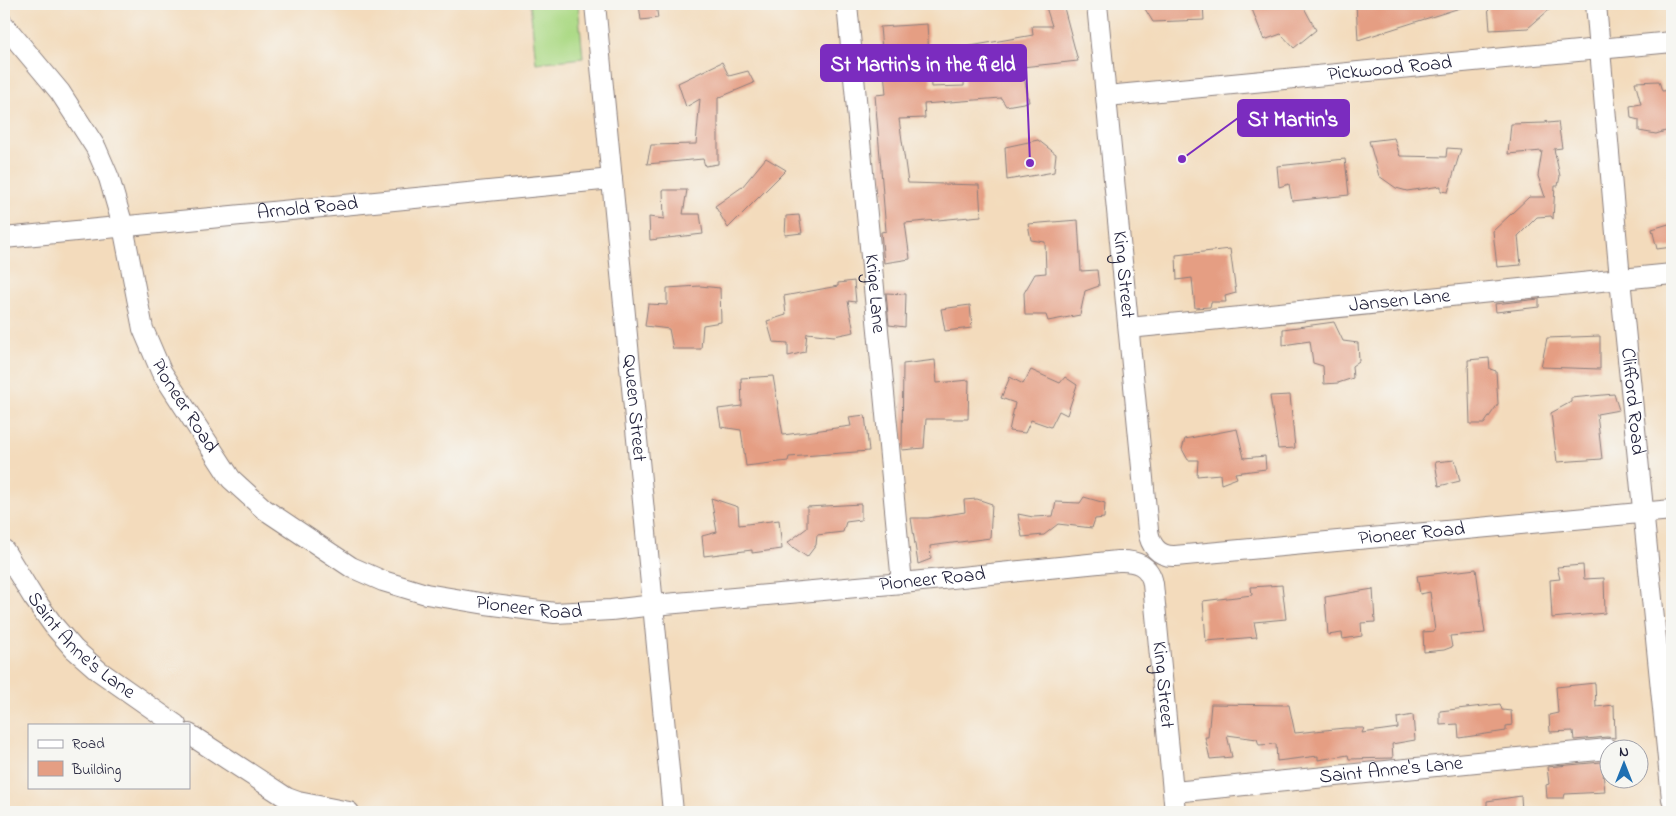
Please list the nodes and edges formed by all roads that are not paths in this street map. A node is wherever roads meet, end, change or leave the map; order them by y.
1 (595, 4) edge
2 (847, 4) edge
3 (1098, 4) edge
4 (1596, 4) edge
5 (4, 25) edge
6 (1672, 42) edge
7 (1600, 49) junction
8 (1107, 96) junction
9 (612, 179) junction
10 (123, 226) junction
11 (4, 238) edge
12 (1672, 274) edge
13 (1620, 279) junction
14 (1129, 328) junction
15 (1672, 510) edge
16 (1644, 513) junction
17 (1153, 547) joint
18 (4, 550) edge
19 (1138, 563) joint
20 (902, 583) junction
21 (654, 605) junction
22 (175, 724) edge
23 (190, 735) edge
24 (1669, 742) edge
25 (1598, 751) edge
26 (1174, 792) junction
27 (1672, 799) edge
28 (348, 812) edge
29 (673, 812) edge
30 (1175, 812) edge

1 - 9 street, Queen Street
2 - 20 street, Krige Lane
3 - 8 street, King Street
4 - 7 street, Clifford Road
5 - 10 street, Pioneer Road
6 - 7 street, Pickwood Road
7 - 8 street, Pickwood Road
7 - 13 street, Clifford Road
8 - 14 street, King Street
9 - 10 street, Arnold Road
9 - 21 street, Queen Street
10 - 11 street, Arnold Road
10 - 21 street, Pioneer Road
12 - 13 street, Jansen Lane
13 - 14 street, Jansen Lane
13 - 16 street, Clifford Road
14 - 17 street, King Street
15 - 16 street, Pioneer Road
16 - 17 street, Pioneer Road
16 - 24 street, Clifford Road
18 - 22 street, Saint Anne's Lane
19 - 20 street, Pioneer Road
19 - 26 street, King Street
20 - 21 street, Pioneer Road
21 - 29 street, Queen Street
23 - 28 street
24 - 27 street, Clifford Road
25 - 26 street, Saint Anne's Lane
26 - 30 street, King Street

